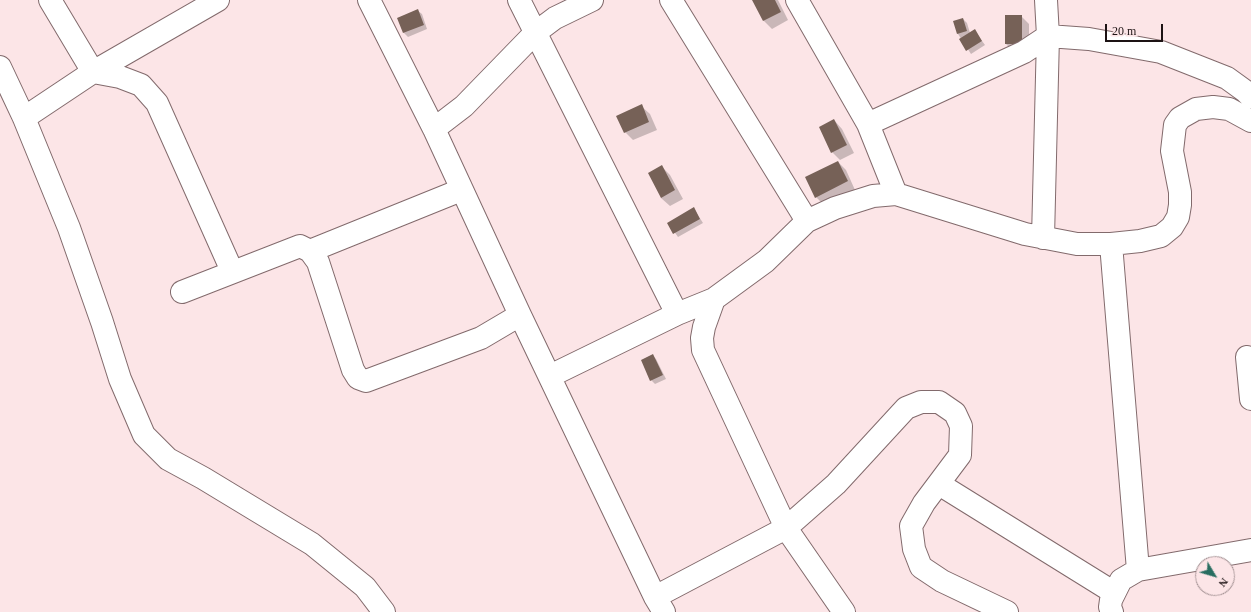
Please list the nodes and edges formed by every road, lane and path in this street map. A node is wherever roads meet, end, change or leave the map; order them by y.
1 (50, 0) edge
2 (218, 0) edge
3 (369, 0) edge
4 (519, 0) edge
5 (592, 0) edge
6 (671, 0) edge
7 (797, 0) edge
8 (1046, 0) edge
9 (535, 34) junction
10 (1048, 36) junction
11 (0, 67) edge
12 (92, 72) junction
13 (1251, 97) edge
14 (24, 118) junction
15 (1251, 121) edge
16 (868, 124) junction
17 (434, 129) junction
18 (461, 190) junction
19 (896, 194) junction
20 (807, 220) junction
21 (1043, 238) junction
22 (1111, 244) junction
23 (310, 251) junction
24 (232, 271) junction
25 (182, 292) dead end
26 (714, 299) junction
27 (677, 314) junction
28 (520, 315) junction
29 (1247, 357) dead end
30 (550, 376) junction
31 (1251, 399) edge
32 (939, 484) junction
33 (786, 528) junction
34 (1251, 550) edge
35 (1138, 570) junction
36 (1113, 602) edge
37 (659, 605) edge
38 (384, 612) edge
39 (844, 612) edge
40 (1007, 612) edge

1 - 12 street
2 - 12 street
3 - 17 street
4 - 9 street
5 - 9 street
6 - 20 street
7 - 16 street
8 - 10 street
9 - 17 street
9 - 27 street
10 - 13 street
10 - 16 street
10 - 21 street
11 - 14 street
12 - 14 street
12 - 24 street
14 - 38 street
15 - 22 street
16 - 19 street
17 - 18 street
18 - 23 street
18 - 28 street
19 - 20 street
19 - 21 street
20 - 26 street
21 - 22 street
22 - 35 street
23 - 24 street
23 - 28 street
24 - 25 street
26 - 27 street
26 - 33 street
27 - 30 street
28 - 30 street
29 - 31 street
30 - 37 street
32 - 33 street
32 - 36 street
32 - 40 street
33 - 37 street
33 - 39 street
34 - 35 street
35 - 36 street

